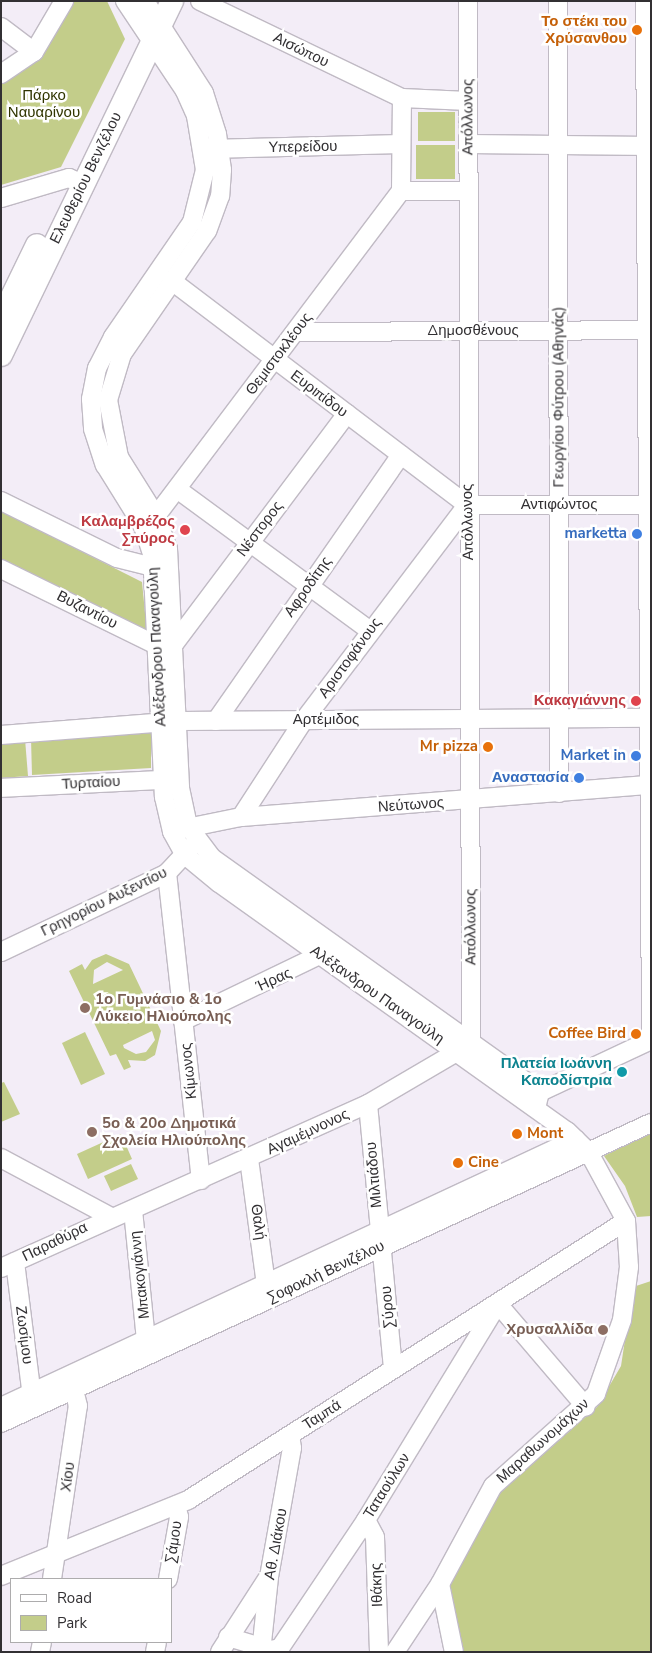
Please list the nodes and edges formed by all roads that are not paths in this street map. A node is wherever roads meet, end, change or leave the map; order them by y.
1 (64, 1) edge
2 (125, 1) edge
3 (172, 1) edge
4 (200, 1) edge
5 (468, 1) edge
6 (558, 1) edge
7 (645, 1) edge
8 (151, 18) edge
9 (1, 26) edge
10 (34, 52) junction
11 (1, 74) edge
12 (402, 98) junction
13 (468, 101) junction
14 (401, 144) junction
15 (468, 144) junction
16 (558, 145) junction
17 (648, 146) edge
18 (212, 149) junction
19 (76, 181) junction
20 (401, 191) junction
21 (468, 191) junction
22 (1, 198) edge
23 (172, 281) junction
24 (9, 309) edge
25 (468, 330) junction
26 (559, 330) junction
27 (648, 330) edge
28 (296, 332) junction
29 (1, 355) edge
30 (274, 360) junction
31 (347, 414) junction
32 (401, 455) junction
33 (177, 489) junction
34 (1, 501) edge
35 (467, 504) junction
36 (559, 505) junction
37 (648, 505) edge
38 (156, 516) junction
39 (249, 542) junction
40 (153, 567) junction
41 (1, 569) edge
42 (308, 586) junction
43 (370, 631) junction
44 (166, 645) junction
45 (559, 718) junction
46 (649, 718) edge
47 (471, 719) junction
48 (304, 720) junction
49 (170, 721) junction
50 (216, 721) junction
51 (1, 735) edge
52 (172, 779) junction
53 (649, 786) edge
54 (1, 788) edge
55 (560, 793) junction
56 (472, 801) junction
57 (241, 817) junction
58 (180, 829) junction
59 (192, 850) junction
60 (168, 873) junction
61 (328, 951) junction
62 (1, 952) edge
63 (183, 1021) junction
64 (651, 1033) edge
65 (651, 1040) edge
66 (464, 1048) junction
67 (538, 1098) junction
68 (368, 1104) junction
69 (651, 1123) edge
70 (576, 1139) junction
71 (588, 1151) junction
72 (1, 1158) edge
73 (249, 1159) junction
74 (201, 1180) junction
75 (133, 1210) junction
76 (109, 1216) junction
77 (626, 1221) junction
78 (381, 1239) junction
79 (8, 1265) edge
80 (266, 1285) junction
81 (498, 1304) junction
82 (146, 1341) junction
83 (393, 1369) junction
84 (73, 1383) junction
85 (33, 1400) junction
86 (586, 1407) junction
87 (1, 1408) edge
88 (1, 1422) edge
89 (290, 1436) junction
90 (176, 1505) junction
91 (366, 1520) junction
92 (57, 1553) junction
93 (1, 1576) edge
94 (269, 1577) junction
95 (52, 1578) edge
96 (168, 1578) edge
97 (440, 1584) junction
98 (224, 1645) edge
99 (261, 1650) edge
100 (379, 1652) edge
101 (395, 1652) edge
102 (454, 1652) edge

1 - 10 street
2 - 8 street, Αλέξανδρου Παναγούλη
3 - 8 main road, Ελευθερίου Βενιζέλου
4 - 12 street, Αισώπου
5 - 13 street, Απόλλωνος
6 - 16 street, Γεωργίου Φύτρου (Αθηνάς)
7 - 17 street
8 - 18 street, Αλέξανδρου Παναγούλη
8 - 19 main road, Ελευθερίου Βενιζέλου
9 - 10 street
10 - 11 street
12 - 13 street
12 - 14 street
13 - 15 street, Απόλλωνος
14 - 18 street, Υπερείδου
14 - 20 street
15 - 16 street
15 - 21 street, Απόλλωνος
16 - 17 street
16 - 26 street, Γεωργίου Φύτρου (Αθηνάς)
17 - 27 street
18 - 23 street, Αλέξανδρου Παναγούλη
18 - 40 street, Αλέξανδρου Παναγούλη
19 - 22 street
19 - 24 main road, Ελευθερίου Βενιζέλου
20 - 21 street
20 - 28 street, Θεμιστοκλέους
21 - 25 street, Απόλλωνος
23 - 30 street, Ευριπίδου
23 - 38 street, Αλέξανδρου Παναγούλη
24 - 29 main road, Ελευθερίου Βενιζέλου
25 - 26 street, Δημοσθένους
25 - 28 street, Δημοσθένους
25 - 35 street, Απόλλωνος
26 - 27 street, Δημοσθένους
26 - 36 street, Γεωργίου Φύτρου (Αθηνάς)
27 - 37 street
28 - 30 street, Θεμιστοκλέους
30 - 31 street, Ευριπίδου
30 - 33 street, Θεμιστοκλέους
31 - 32 street, Ευριπίδου
31 - 39 street, Νέστορος
32 - 35 street, Ευριπίδου
32 - 42 street, Αφροδίτης
33 - 38 street, Θεμιστοκλέους
33 - 39 street
34 - 40 street
35 - 36 street, Αντιφώντος
35 - 43 street, Αριστοφάνους
35 - 47 street, Απόλλωνος
36 - 37 street, Αντιφώντος
36 - 45 street, Γεωργίου Φύτρου (Αθηνάς)
37 - 46 street
38 - 44 street, Αλέξανδρου Παναγούλη
39 - 42 street
39 - 44 street, Νέστορος
40 - 44 street, Αλέξανδρου Παναγούλη
41 - 44 street, Βυζαντίου
42 - 43 street
42 - 50 street, Αφροδίτης
43 - 48 street, Αριστοφάνους
44 - 49 street, Αλέξανδρου Παναγούλη
45 - 46 street, Αρτέμιδος
45 - 47 street, Αρτέμιδος
45 - 55 street, Γεωργίου Φύτρου (Αθηνάς)
46 - 53 street
47 - 48 street, Αρτέμιδος
47 - 56 street, Απόλλωνος
48 - 50 street, Αρτέμιδος
48 - 57 street, Αριστοφάνους
49 - 50 street, Αρτέμιδος
49 - 51 street, Αρτέμιδος
49 - 52 street, Αλέξανδρου Παναγούλη
52 - 54 street, Τυρταίου
52 - 58 street, Αλέξανδρου Παναγούλη
53 - 55 street, Νεύτωνος
53 - 64 street
55 - 56 street, Νεύτωνος
56 - 57 street, Νεύτωνος
56 - 66 street, Απόλλωνος
57 - 58 street, Νεύτωνος
58 - 59 street, Αλέξανδρου Παναγούλη
59 - 60 street, Γρηγορίου Αυξεντίου
59 - 61 street, Αλέξανδρου Παναγούλη
60 - 62 street, Γρηγορίου Αυξεντίου
60 - 63 street, Κίμωνος
61 - 63 street, Ήρας
61 - 66 street, Αλέξανδρου Παναγούλη
63 - 74 street, Κίμωνος
65 - 67 street
66 - 67 street, Αλέξανδρου Παναγούλη
66 - 68 street, Αγαμέμνονος
67 - 70 street, Αλέξανδρου Παναγούλη
68 - 73 street, Αγαμέμνονος
68 - 78 street, Μιλτιάδου
69 - 71 street, Σοφοκλή Βενιζέλου
70 - 71 street, Αλέξανδρου Παναγούλη
70 - 78 street, Σοφοκλή Βενιζέλου
71 - 77 street, Μαραθωνομάχων
71 - 78 street, Σοφοκλή Βενιζέλου
72 - 76 street
73 - 74 street, Αγαμέμνονος
73 - 80 street, Θαλή
74 - 75 street, Αγαμέμνονος
75 - 76 street, Αγαμέμνονος
75 - 82 street, Μπακογιάννη
76 - 79 street, Παραθύρα
77 - 81 street, Ταμπά
77 - 86 street, Μαραθωνομάχων
78 - 80 street, Σοφοκλή Βενιζέλου
78 - 83 street, Σύρου
78 - 84 street, Σοφοκλή Βενιζέλου
79 - 85 street, Ζωσίμου
80 - 82 street, Σοφοκλή Βενιζέλου
81 - 83 street, Ταμπά
81 - 86 street
81 - 91 street, Ταταούλων
82 - 84 street, Σοφοκλή Βενιζέλου
83 - 89 street, Ταμπά
84 - 85 street, Σοφοκλή Βενιζέλου
84 - 92 street, Χίου
85 - 87 street, Σοφοκλή Βενιζέλου
85 - 88 street, Σοφοκλή Βενιζέλου
86 - 97 street, Μαραθωνομάχων
89 - 90 street, Ταμπά
89 - 94 street, Αθ. Διάκου
90 - 92 street, Ταμπά
90 - 96 street, Σάμου
91 - 99 street, Ταταούλων
91 - 100 street, Ιθάκης
92 - 93 street, Ταμπά
92 - 95 street, Χίου
94 - 98 street
94 - 99 street, Αθ. Διάκου
97 - 101 street, Μαραθωνομάχων
97 - 102 street
98 - 99 street

